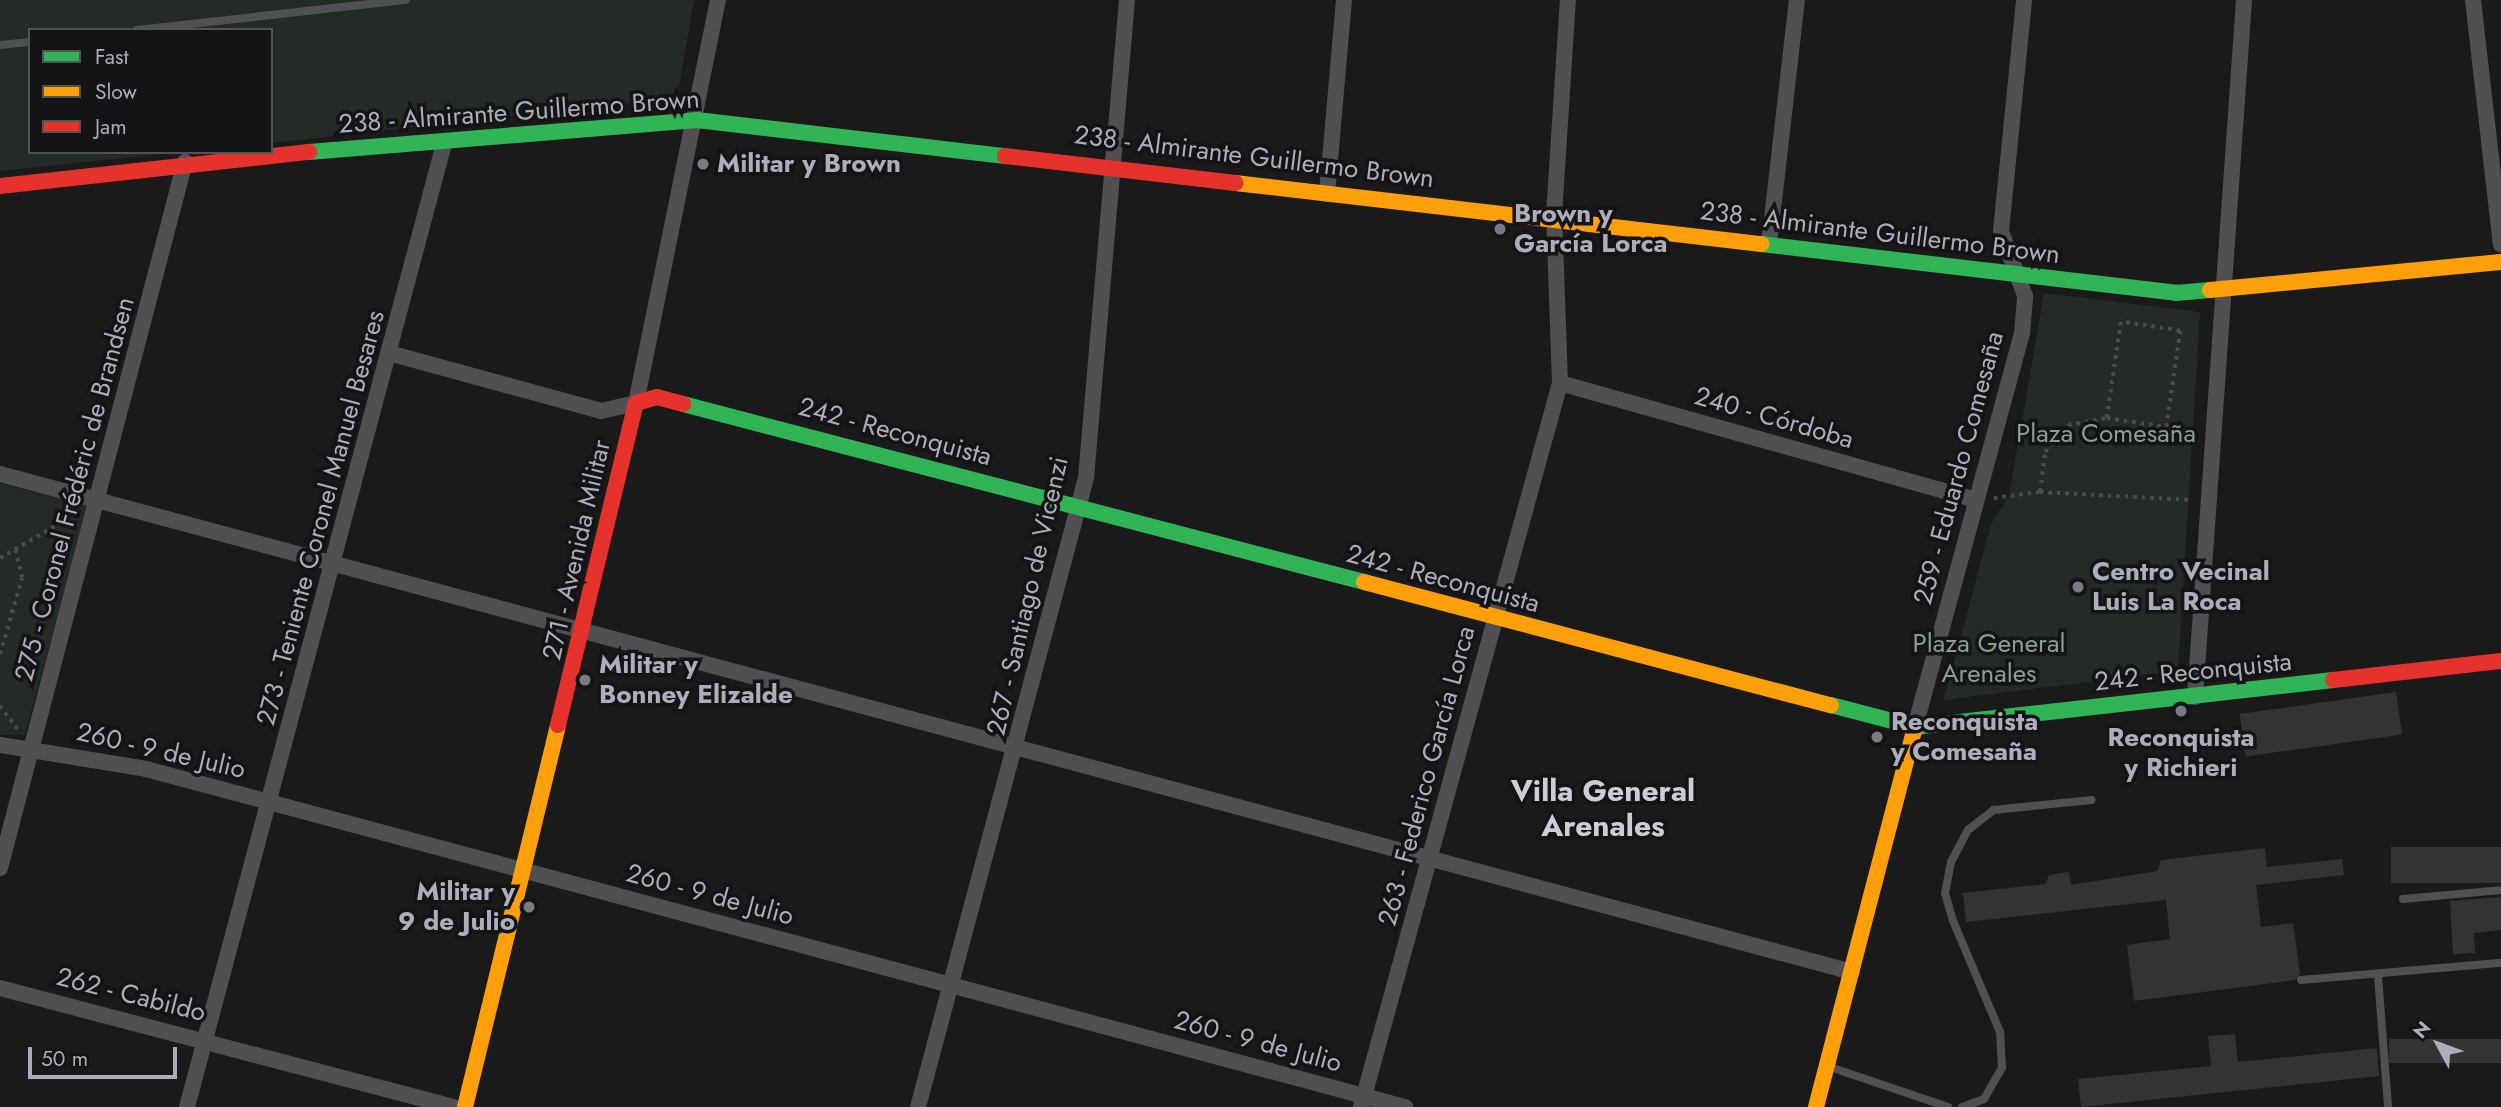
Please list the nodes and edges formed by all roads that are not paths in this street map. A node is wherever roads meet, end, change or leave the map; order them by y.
1 (406, 0) edge
2 (718, 0) edge
3 (1127, 0) edge
4 (1344, 0) edge
5 (1568, 0) edge
6 (1797, 0) edge
7 (2024, 0) edge
8 (2244, 0) edge
9 (2473, 0) edge
10 (155, 28) edge
11 (28, 42) edge
12 (0, 45) edge
13 (697, 120) junction
14 (444, 144) junction
15 (185, 162) junction
16 (1110, 164) junction
17 (0, 186) edge
18 (1327, 194) junction
19 (1554, 215) junction
20 (2501, 244) edge
21 (1769, 245) junction
22 (2501, 262) edge
23 (2015, 274) junction
24 (2221, 292) junction
25 (389, 353) junction
26 (1560, 383) junction
27 (636, 403) junction
28 (0, 474) edge
29 (98, 500) junction
30 (1975, 500) junction
31 (1080, 508) junction
32 (335, 563) junction
33 (1495, 619) junction
34 (585, 630) junction
35 (2501, 661) edge
36 (2195, 698) junction
37 (1915, 727) junction
38 (0, 745) edge
39 (1018, 746) junction
40 (32, 747) junction
41 (2091, 800) dead end
42 (273, 803) junction
43 (1430, 858) junction
44 (0, 869) edge
45 (524, 871) junction
46 (2501, 890) edge
47 (2403, 899) dead end
48 (2501, 963) edge
49 (1852, 972) junction
50 (2378, 976) junction
51 (2301, 979) dead end
52 (953, 983) junction
53 (0, 988) edge
54 (206, 1038) junction
55 (1827, 1066) junction
56 (1363, 1102) edge
57 (187, 1107) edge
58 (453, 1107) edge
59 (465, 1107) edge
60 (918, 1107) edge
61 (1405, 1107) edge
62 (1816, 1107) edge
63 (1948, 1107) edge
64 (1962, 1107) edge
65 (2388, 1107) edge

1 - 10 lane
2 - 13 street, 271 - Avenida Militar
3 - 16 street, 267 - Santiago de Vicenzi
4 - 18 street
5 - 19 street, 263 - Federico García Lorca
6 - 21 street
7 - 23 street, 259 - Eduardo Comesaña
8 - 24 street
9 - 20 street
11 - 12 lane
13 - 14 street, 238 - Almirante Guillermo Brown
13 - 16 street, 238 - Almirante Guillermo Brown
13 - 27 street, 271 - Avenida Militar
14 - 15 street, 238 - Almirante Guillermo Brown
14 - 25 street, 273 - Teniente Coronel Manuel Besares
15 - 17 street, 238 - Almirante Guillermo Brown
15 - 29 street, 275 - Coronel Frédéric de Brandsen
16 - 18 street, 238 - Almirante Guillermo Brown
16 - 31 street, 267 - Santiago de Vicenzi
18 - 19 street, 238 - Almirante Guillermo Brown
19 - 21 street, 238 - Almirante Guillermo Brown
19 - 26 street, 263 - Federico García Lorca
21 - 23 street, 238 - Almirante Guillermo Brown
22 - 24 street, 238 - Almirante Guillermo Brown
23 - 24 street, 238 - Almirante Guillermo Brown
23 - 30 street, 259 - Eduardo Comesaña
24 - 36 street
25 - 27 street, 242 - Reconquista
25 - 32 street, 273 - Teniente Coronel Manuel Besares
26 - 30 street, 240 - Córdoba
26 - 33 street, 263 - Federico García Lorca
27 - 31 street, 242 - Reconquista
27 - 34 street, 271 - Avenida Militar
28 - 29 street
29 - 32 street
29 - 40 street, 275 - Coronel Frédéric de Brandsen
30 - 37 street, 259 - Eduardo Comesaña
31 - 33 street, 242 - Reconquista
31 - 39 street, 267 - Santiago de Vicenzi
32 - 34 street
32 - 42 street, 273 - Teniente Coronel Manuel Besares
33 - 37 street, 242 - Reconquista
33 - 43 street, 263 - Federico García Lorca
34 - 39 street
34 - 45 street, 271 - Avenida Militar
35 - 36 street, 242 - Reconquista
36 - 37 street, 242 - Reconquista
37 - 49 street, 259 - Eduardo Comesaña
38 - 40 street, 260 - 9 de Julio
39 - 43 street
39 - 52 street, 267 - Santiago de Vicenzi
40 - 42 street, 260 - 9 de Julio
40 - 44 street, 275 - Coronel Frédéric de Brandsen
41 - 64 lane
42 - 45 street, 260 - 9 de Julio
42 - 54 street, 273 - Teniente Coronel Manuel Besares
43 - 49 street
43 - 56 street, 263 - Federico García Lorca
45 - 52 street, 260 - 9 de Julio
45 - 59 street, 271 - Avenida Militar
46 - 47 lane
48 - 50 lane
49 - 55 street, 259 - Eduardo Comesaña
50 - 51 lane
50 - 65 lane
52 - 56 street, 260 - 9 de Julio
52 - 60 street, 267 - Santiago de Vicenzi
53 - 54 street, 262 - Cabildo
54 - 57 street, 273 - Teniente Coronel Manuel Besares
54 - 58 street, 262 - Cabildo
55 - 62 street, 259 - Eduardo Comesaña
55 - 63 lane
56 - 61 street, 260 - 9 de Julio

